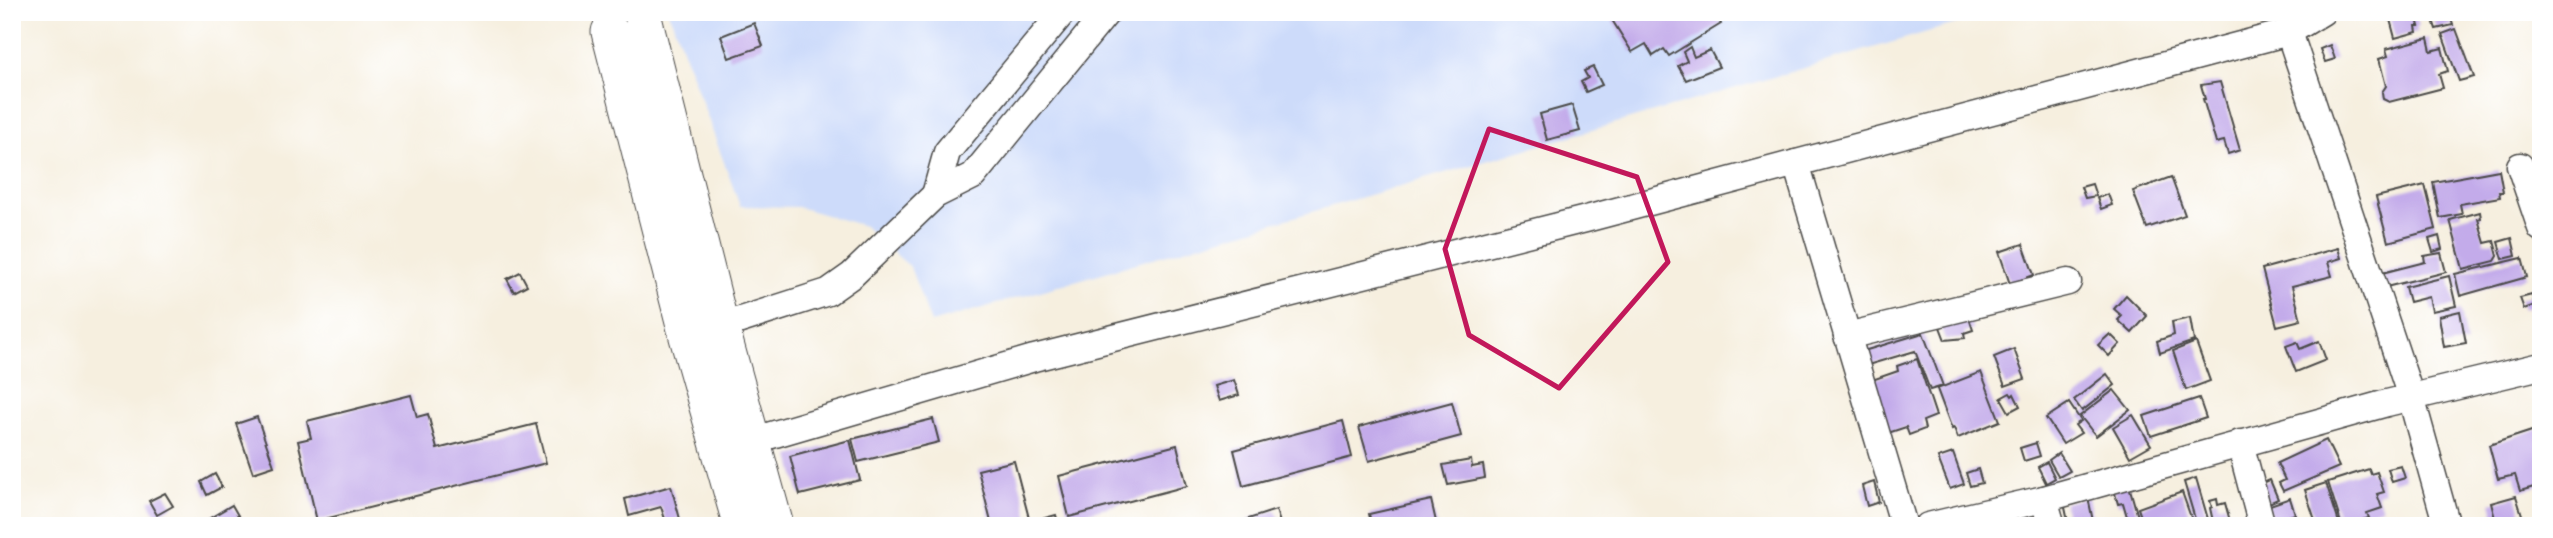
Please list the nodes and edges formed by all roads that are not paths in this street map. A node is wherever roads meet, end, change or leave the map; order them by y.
1 (1063, 12) edge
2 (1107, 12) edge
3 (2322, 12) edge
4 (627, 27) dead end
5 (2289, 32) junction
6 (1796, 163) junction
7 (2520, 166) dead end
8 (935, 195) junction
9 (2541, 228) edge
10 (2068, 282) dead end
11 (704, 331) junction
12 (1847, 336) junction
13 (2541, 366) edge
14 (2411, 397) junction
15 (751, 442) junction
16 (2239, 443) junction
17 (2044, 499) junction
18 (742, 526) edge
19 (775, 526) edge
20 (1904, 526) edge
21 (1928, 526) edge
22 (2052, 526) edge
23 (2262, 526) edge
24 (2447, 526) edge

1 - 8 street
2 - 8 street
3 - 5 street
4 - 11 main road
5 - 6 street
5 - 14 street
6 - 12 street
6 - 15 street
7 - 9 street
8 - 11 street
10 - 12 street
11 - 15 main road
11 - 18 main road
12 - 20 street
13 - 14 street
14 - 16 street
14 - 24 street
15 - 19 main road
16 - 17 street
16 - 23 street
17 - 21 street
17 - 22 street

